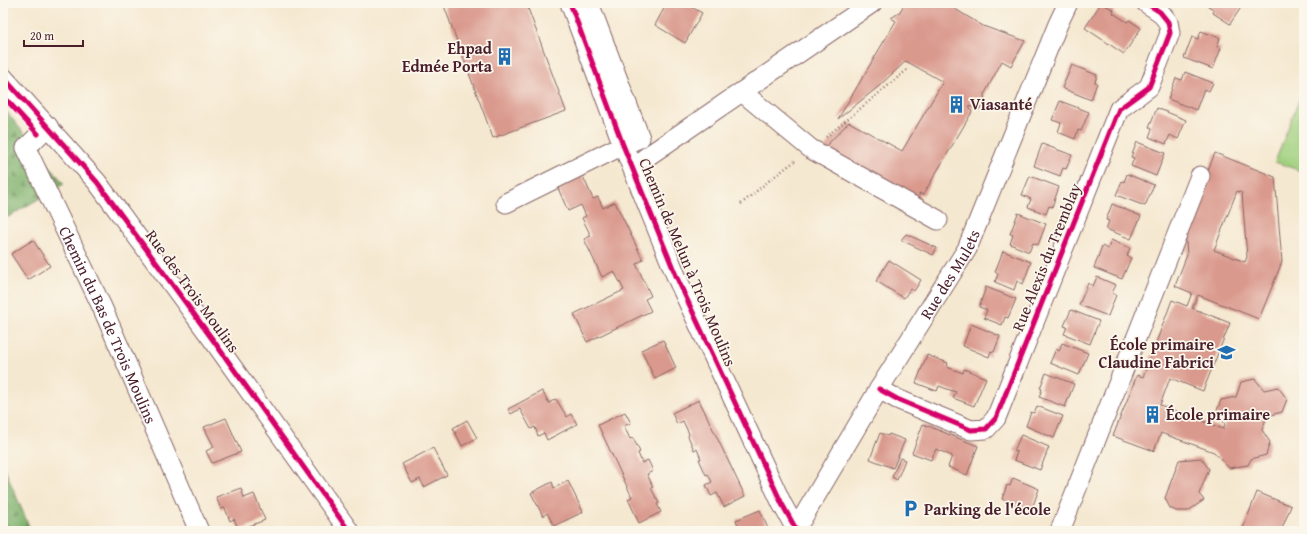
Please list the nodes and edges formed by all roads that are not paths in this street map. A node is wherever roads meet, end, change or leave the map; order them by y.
1 (570, 3) edge
2 (589, 3) edge
3 (872, 3) edge
4 (1068, 3) edge
5 (1146, 3) edge
6 (3, 77) edge
7 (742, 92) junction
8 (48, 126) junction
9 (624, 145) junction
10 (644, 158) dead end
11 (1200, 176) dead end
12 (506, 203) dead end
13 (938, 220) dead end
14 (879, 389) junction
15 (796, 528) edge
16 (199, 531) edge
17 (349, 531) edge
18 (1060, 531) edge

1 - 9 street, Chemin de Melun à Trois Moulins
2 - 9 street
3 - 7 street
4 - 14 street, Rue des Mulets
5 - 14 street, Rue Alexis du Tremblay
6 - 8 street, Rue des Trois Moulins
7 - 10 street
7 - 13 street
8 - 16 street, Chemin du Bas de Trois Moulins
8 - 17 street, Rue des Trois Moulins
9 - 12 street
9 - 15 street, Chemin de Melun à Trois Moulins
11 - 18 street
14 - 15 street, Rue des Mulets

